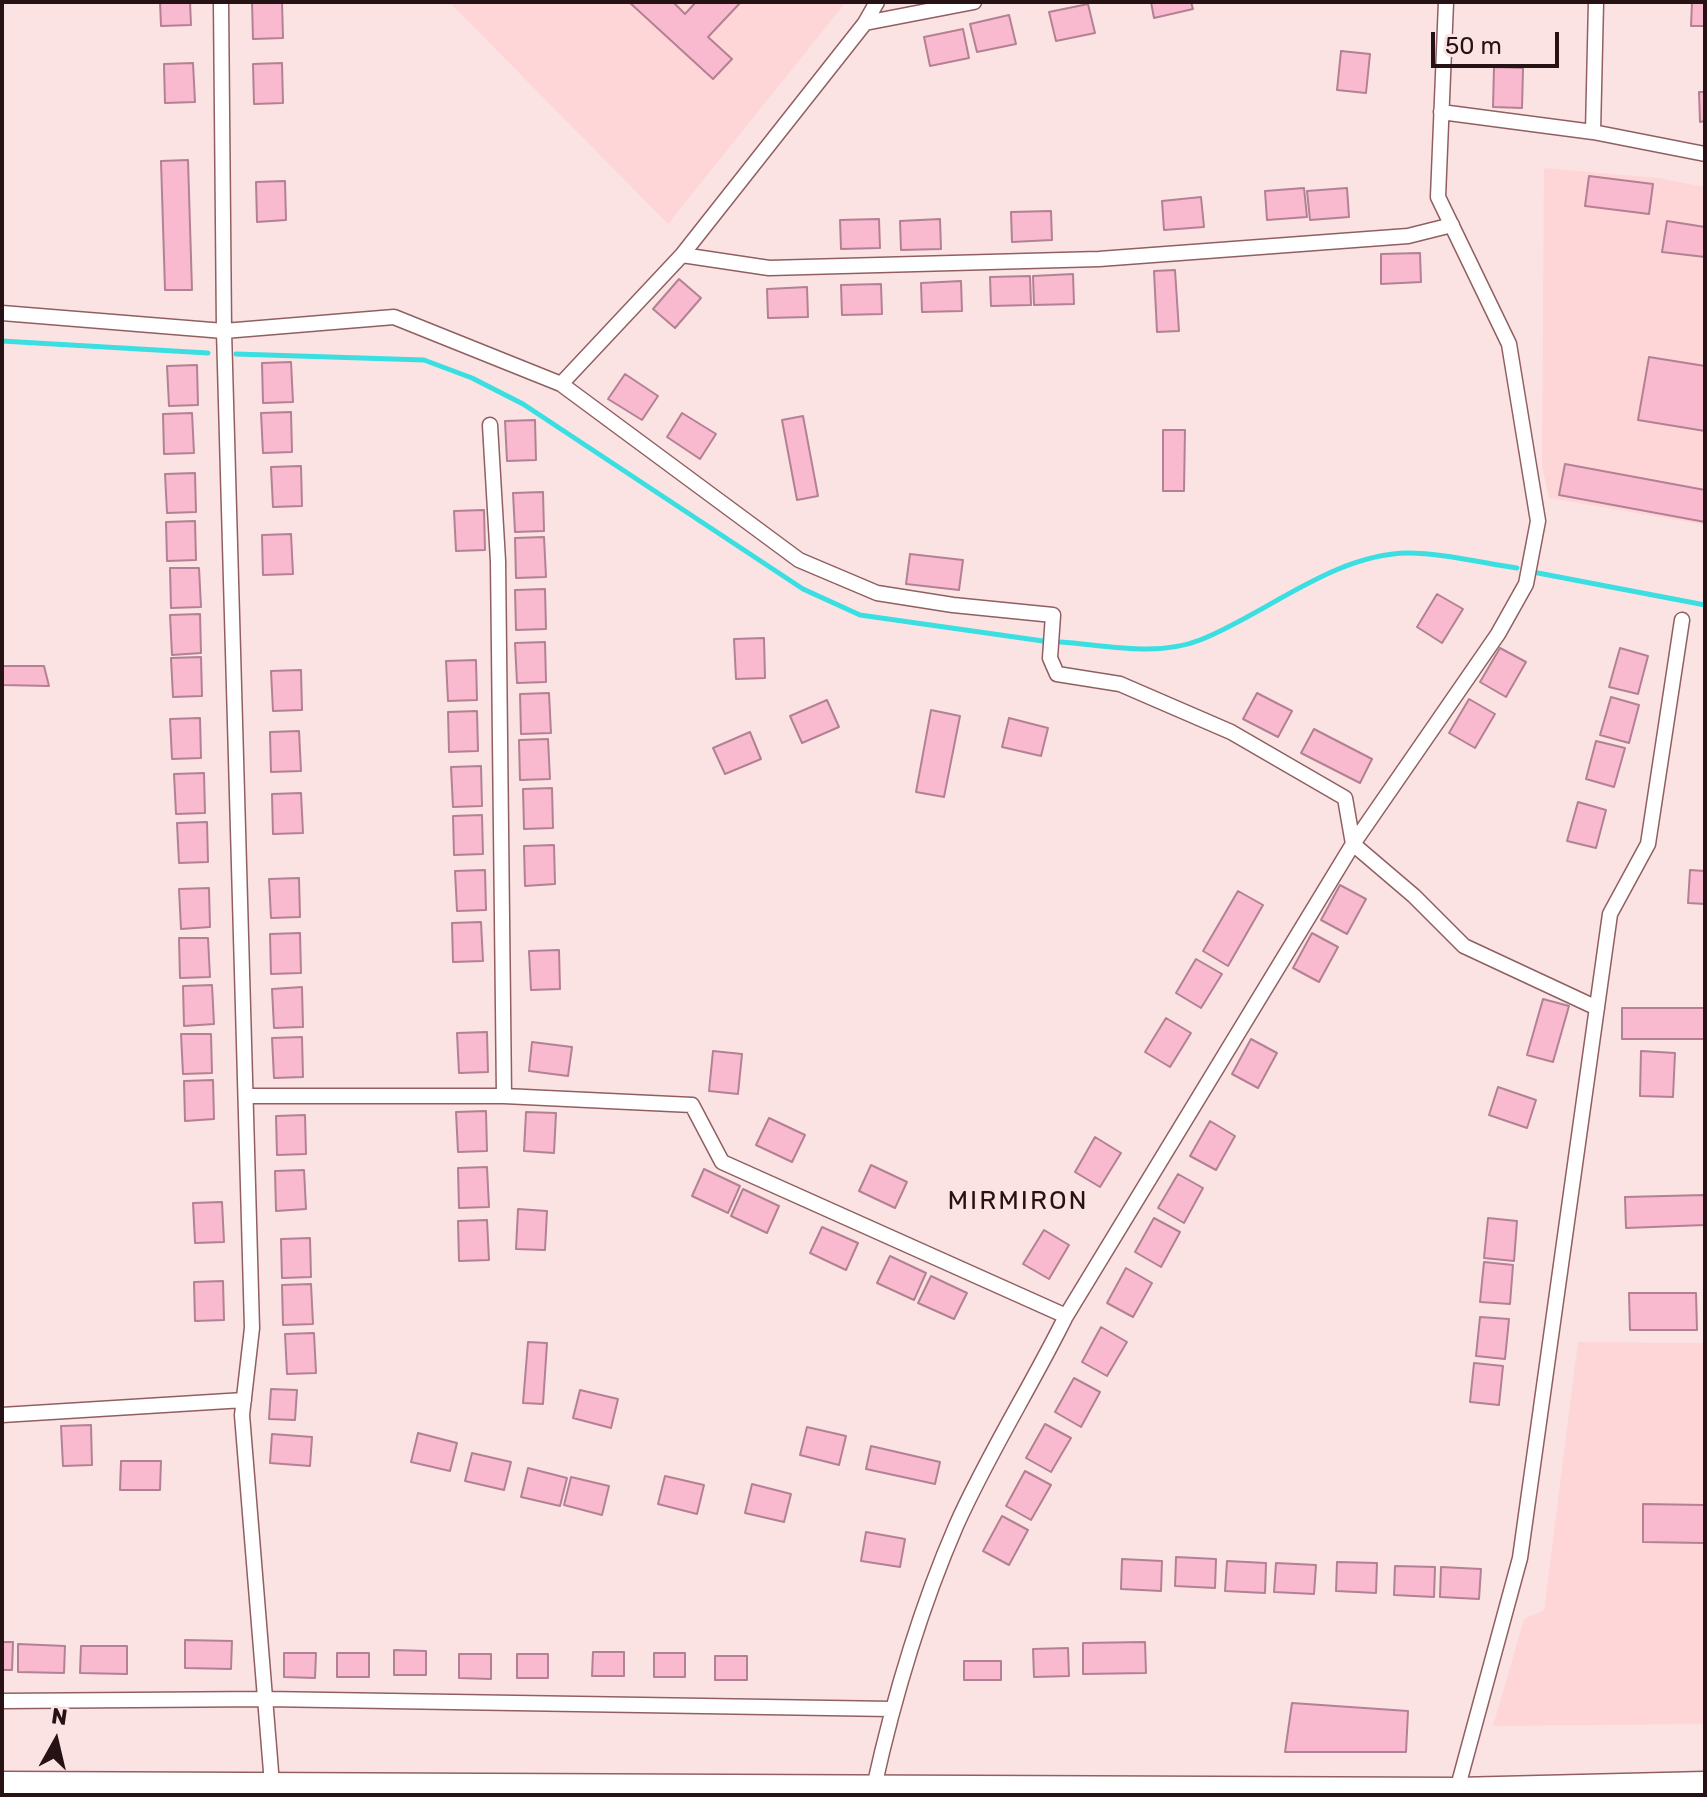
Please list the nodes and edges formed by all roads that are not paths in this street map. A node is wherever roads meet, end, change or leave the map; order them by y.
1 (221, 2) edge
2 (877, 2) edge
3 (974, 2) edge
4 (1446, 2) edge
5 (1596, 2) edge
6 (865, 23) junction
7 (1441, 112) junction
8 (1593, 132) junction
9 (1705, 154) edge
10 (1452, 225) junction
11 (682, 255) junction
12 (2, 313) edge
13 (224, 331) junction
14 (561, 384) junction
15 (490, 425) dead end
16 (1682, 620) dead end
17 (1353, 844) junction
18 (1597, 1008) junction
19 (246, 1096) junction
20 (504, 1096) junction
21 (1066, 1316) junction
22 (244, 1400) junction
23 (2, 1415) edge
24 (265, 1699) junction
25 (2, 1701) edge
26 (891, 1709) junction
27 (2, 1784) edge
28 (272, 1784) junction
29 (1705, 1784) edge
30 (874, 1787) junction
31 (1457, 1790) junction

1 - 13 street
2 - 6 street
3 - 6 street
4 - 7 street
5 - 8 street
6 - 11 street
7 - 8 street
7 - 10 street
8 - 9 street
10 - 11 street
10 - 17 street
11 - 14 street
12 - 13 street
13 - 14 street
13 - 19 street
14 - 17 street
15 - 20 street
16 - 18 street
17 - 18 street
17 - 21 street
18 - 31 street
19 - 20 street
19 - 22 street
20 - 21 street
21 - 26 street
22 - 23 street
22 - 24 street
24 - 25 street
24 - 26 street
24 - 28 street
26 - 30 street
27 - 28 main road
28 - 30 main road
29 - 31 main road
30 - 31 main road

